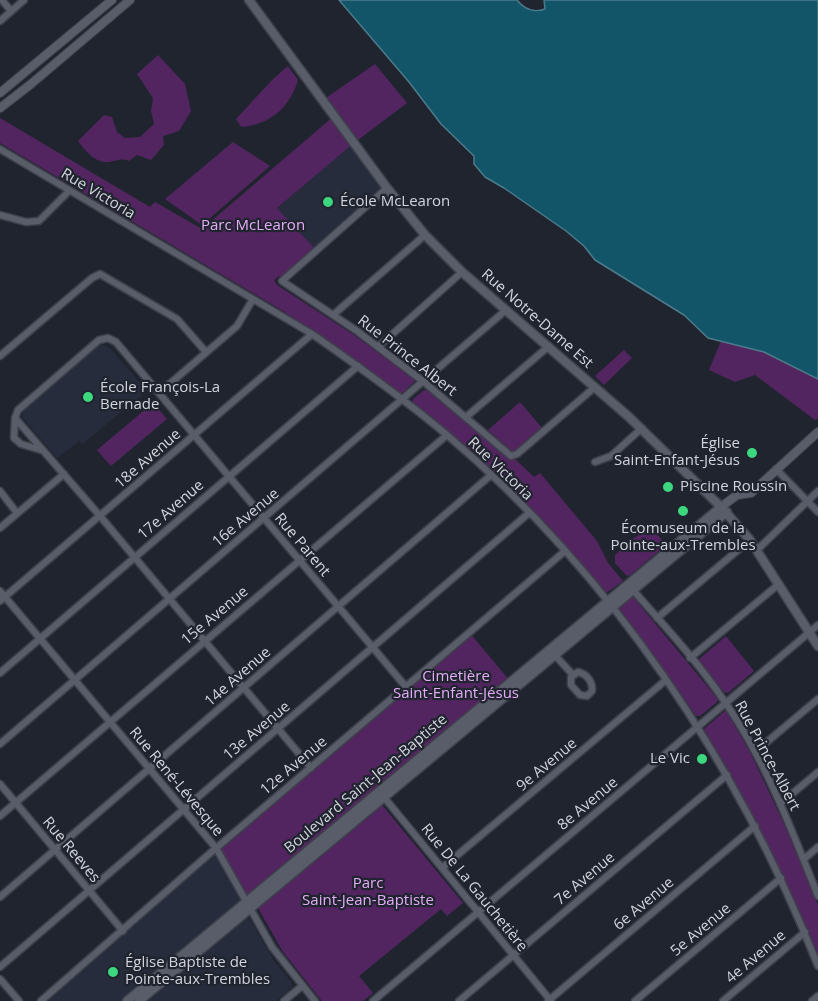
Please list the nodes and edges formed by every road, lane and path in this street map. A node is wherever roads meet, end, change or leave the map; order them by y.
1 (2, 0) edge
2 (24, 0) edge
3 (111, 0) edge
4 (130, 0) edge
5 (249, 0) edge
6 (11, 11) junction
7 (0, 21) edge
8 (59, 45) junction
9 (67, 54) junction
10 (0, 93) edge
11 (0, 108) edge
12 (0, 149) edge
13 (387, 188) junction
14 (69, 191) junction
15 (0, 215) edge
16 (425, 235) junction
17 (462, 272) junction
18 (253, 299) junction
19 (506, 310) junction
20 (333, 315) junction
21 (312, 334) junction
22 (549, 346) junction
23 (378, 347) junction
24 (206, 352) junction
25 (0, 356) edge
26 (358, 366) junction
27 (424, 381) junction
28 (595, 387) junction
29 (159, 393) junction
30 (402, 400) junction
31 (466, 417) junction
32 (15, 418) junction
33 (642, 428) junction
34 (818, 432) edge
35 (194, 434) junction
36 (447, 435) junction
37 (44, 452) junction
38 (595, 462) dead end
39 (776, 469) junction
40 (64, 474) junction
41 (230, 476) junction
42 (491, 476) junction
43 (0, 491) edge
44 (818, 491) edge
45 (807, 501) junction
46 (724, 509) junction
47 (818, 512) edge
48 (18, 513) junction
49 (529, 513) junction
50 (100, 516) junction
51 (264, 518) junction
52 (0, 528) edge
53 (750, 540) junction
54 (757, 550) junction
55 (565, 551) junction
56 (135, 557) junction
57 (299, 560) junction
58 (779, 584) junction
59 (630, 587) junction
60 (0, 591) edge
61 (2, 599) edge
62 (169, 599) junction
63 (610, 604) junction
64 (338, 606) junction
65 (657, 618) junction
66 (818, 625) edge
67 (809, 632) junction
68 (40, 639) junction
69 (205, 640) junction
70 (818, 646) edge
71 (372, 647) junction
72 (552, 652) junction
73 (690, 658) junction
74 (0, 673) edge
75 (573, 675) dead end
76 (75, 680) junction
77 (666, 680) junction
78 (244, 687) junction
79 (406, 687) junction
80 (818, 699) edge
81 (726, 703) junction
82 (109, 722) junction
83 (698, 726) junction
84 (279, 729) junction
85 (0, 744) edge
86 (755, 752) junction
87 (311, 768) junction
88 (149, 769) junction
89 (818, 772) edge
90 (727, 775) junction
91 (0, 784) edge
92 (381, 794) junction
93 (16, 802) junction
94 (780, 804) junction
95 (182, 810) junction
96 (0, 816) edge
97 (755, 825) junction
98 (818, 847) edge
99 (216, 848) junction
100 (55, 850) junction
101 (804, 859) junction
102 (442, 868) junction
103 (781, 878) junction
104 (89, 891) junction
105 (818, 896) edge
106 (0, 897) edge
107 (248, 905) junction
108 (478, 912) junction
109 (123, 931) junction
110 (805, 932) junction
111 (513, 955) junction
112 (179, 963) junction
113 (818, 966) edge
114 (0, 968) edge
115 (0, 979) edge
116 (302, 986) junction
117 (818, 996) edge
118 (550, 1000) edge
119 (19, 1001) edge
120 (41, 1001) edge
121 (128, 1001) edge
122 (139, 1001) edge
123 (284, 1001) edge
124 (315, 1001) edge
125 (373, 1001) edge
126 (459, 1001) edge
127 (635, 1001) edge
128 (723, 1001) edge
129 (812, 1001) edge

1 - 6 street
2 - 6 street
3 - 8 street
4 - 9 street
5 - 13 main road, Rue Notre-Dame Est
6 - 7 street
8 - 9 street
8 - 10 street
9 - 11 street
12 - 14 street, Rue Victoria
13 - 16 main road, Rue Notre-Dame Est
13 - 20 street, Rue Prince Albert
14 - 15 street
14 - 18 street, Rue Victoria
16 - 17 main road, Rue Notre-Dame Est
16 - 20 street
17 - 19 main road, Rue Notre-Dame Est
17 - 23 street
18 - 21 street, Rue Victoria
18 - 24 street
19 - 22 main road, Rue Notre-Dame Est
19 - 27 street, 16e Avenue
20 - 23 street, Rue Prince Albert
21 - 26 street, Rue Victoria
21 - 35 street, 18e Avenue
22 - 28 main road, Rue Notre-Dame Est
22 - 31 street
23 - 27 street, Rue Prince Albert
24 - 25 street
24 - 29 street
26 - 30 street, Rue Victoria
26 - 41 street, 17e Avenue
27 - 30 street, 16e Avenue
27 - 31 street, Rue Prince Albert
28 - 31 street, Rue Prince Albert
28 - 33 main road, Rue Notre-Dame Est
29 - 32 street, Rue Parent
29 - 35 street, Rue Parent
30 - 36 street, Rue Victoria
30 - 51 street, 16e Avenue
32 - 37 street
32 - 37 street
33 - 38 street
33 - 46 main road, Rue Notre-Dame Est
34 - 39 street, Boulevard Saint-Jean-Baptiste
35 - 41 street, Rue Parent
35 - 50 street, 18e Avenue
36 - 42 street, Rue Victoria
36 - 57 street, 15e Avenue
37 - 40 street
39 - 45 street
39 - 46 street, Boulevard Saint-Jean-Baptiste
40 - 48 street
40 - 50 street
41 - 51 street, Rue Parent
41 - 56 street, 17e Avenue
42 - 49 street, Rue Victoria
42 - 64 street, 14e Avenue
43 - 48 street
44 - 45 street
45 - 47 street
45 - 54 street
46 - 53 main road, Rue Notre-Dame Est
46 - 59 main road, Boulevard Saint-Jean-Baptiste
48 - 52 street
49 - 55 street, Rue Victoria
49 - 71 street, 13e Avenue
50 - 56 street
50 - 61 street, 18e Avenue
51 - 57 street, Rue Parent
51 - 62 street, 16e Avenue
53 - 54 main road, Rue Notre-Dame Est
53 - 65 street
54 - 58 main road, Rue Notre-Dame Est
55 - 63 street, Rue Victoria
55 - 79 street, 12e Avenue
56 - 62 street
56 - 68 street, 17e Avenue
57 - 64 street, Rue Parent
57 - 69 street, 15e Avenue
58 - 67 main road, Rue Notre-Dame Est
58 - 73 street
59 - 63 main road, Boulevard Saint-Jean-Baptiste
59 - 65 street, Rue Prince-Albert
60 - 61 street, Rue René-Lévesque
61 - 68 street, Rue René-Lévesque
62 - 69 street
62 - 76 street, 16e Avenue
63 - 72 main road, Boulevard Saint-Jean-Baptiste
63 - 77 street, Rue Victoria
64 - 71 street, Rue Parent
64 - 78 street, 14e Avenue
65 - 73 street, Rue Prince-Albert
66 - 67 street, 8e Avenue
67 - 70 main road, Rue Notre-Dame Est
67 - 81 street, 8e Avenue
68 - 74 street, 17e Avenue
68 - 76 street, Rue René-Lévesque
69 - 78 street
69 - 82 street, 15e Avenue
71 - 79 street, Rue Parent
71 - 84 street, 13e Avenue
72 - 75 street
72 - 92 main road, Boulevard Saint-Jean-Baptiste
73 - 81 street, Rue Prince-Albert
76 - 82 street, Rue René-Lévesque
76 - 85 street, 16e Avenue
77 - 83 street, Rue Victoria
77 - 102 street, 9e Avenue
78 - 84 street
78 - 88 street, 14e Avenue
79 - 87 street, 12e Avenue
80 - 86 street
81 - 83 street, 8e Avenue
81 - 86 street, Rue Prince-Albert
82 - 88 street, Rue René-Lévesque
82 - 93 street, 15e Avenue
83 - 90 street, Rue Victoria
83 - 108 street, 8e Avenue
84 - 87 street
84 - 95 street, 13e Avenue
86 - 94 street, Rue Prince-Albert
87 - 99 street, 12e Avenue
88 - 95 street, Rue René-Lévesque
88 - 100 street, 14e Avenue
89 - 94 street
90 - 97 street, Rue Victoria
90 - 111 street, 7e Avenue
91 - 93 street, Rue Reeves
92 - 102 street, Rue De La Gauchetière
92 - 107 main road, Boulevard Saint-Jean-Baptiste
93 - 96 street, 15e Avenue
93 - 100 street, Rue Reeves
94 - 101 street, Rue Prince-Albert
95 - 99 street, Rue René-Lévesque
95 - 104 street, 13e Avenue
97 - 103 street, Rue Victoria
97 - 118 street, 6e Avenue
98 - 101 street
99 - 107 street, Rue René-Lévesque
99 - 109 street, 12e Avenue
100 - 104 street, Rue Reeves
100 - 106 street, 14e Avenue
101 - 105 street, Rue Prince-Albert
102 - 108 street, Rue De La Gauchetière
103 - 110 street, Rue Victoria
103 - 127 street, 5e Avenue
104 - 109 street, Rue Reeves
104 - 114 street, 13e Avenue
107 - 112 main road, Boulevard Saint-Jean-Baptiste
107 - 116 street, Rue René-Lévesque
108 - 111 street, Rue De La Gauchetière
108 - 125 street, 8e Avenue
109 - 120 street, 12e Avenue
110 - 113 street, Rue Victoria
110 - 128 street, 4e Avenue
111 - 118 street, Rue De La Gauchetière
111 - 126 street, 7e Avenue
112 - 121 main road, Boulevard Saint-Jean-Baptiste
112 - 122 main road, Boulevard Saint-Jean-Baptiste
115 - 119 street
116 - 123 street
116 - 124 street, Rue René-Lévesque
117 - 129 street

